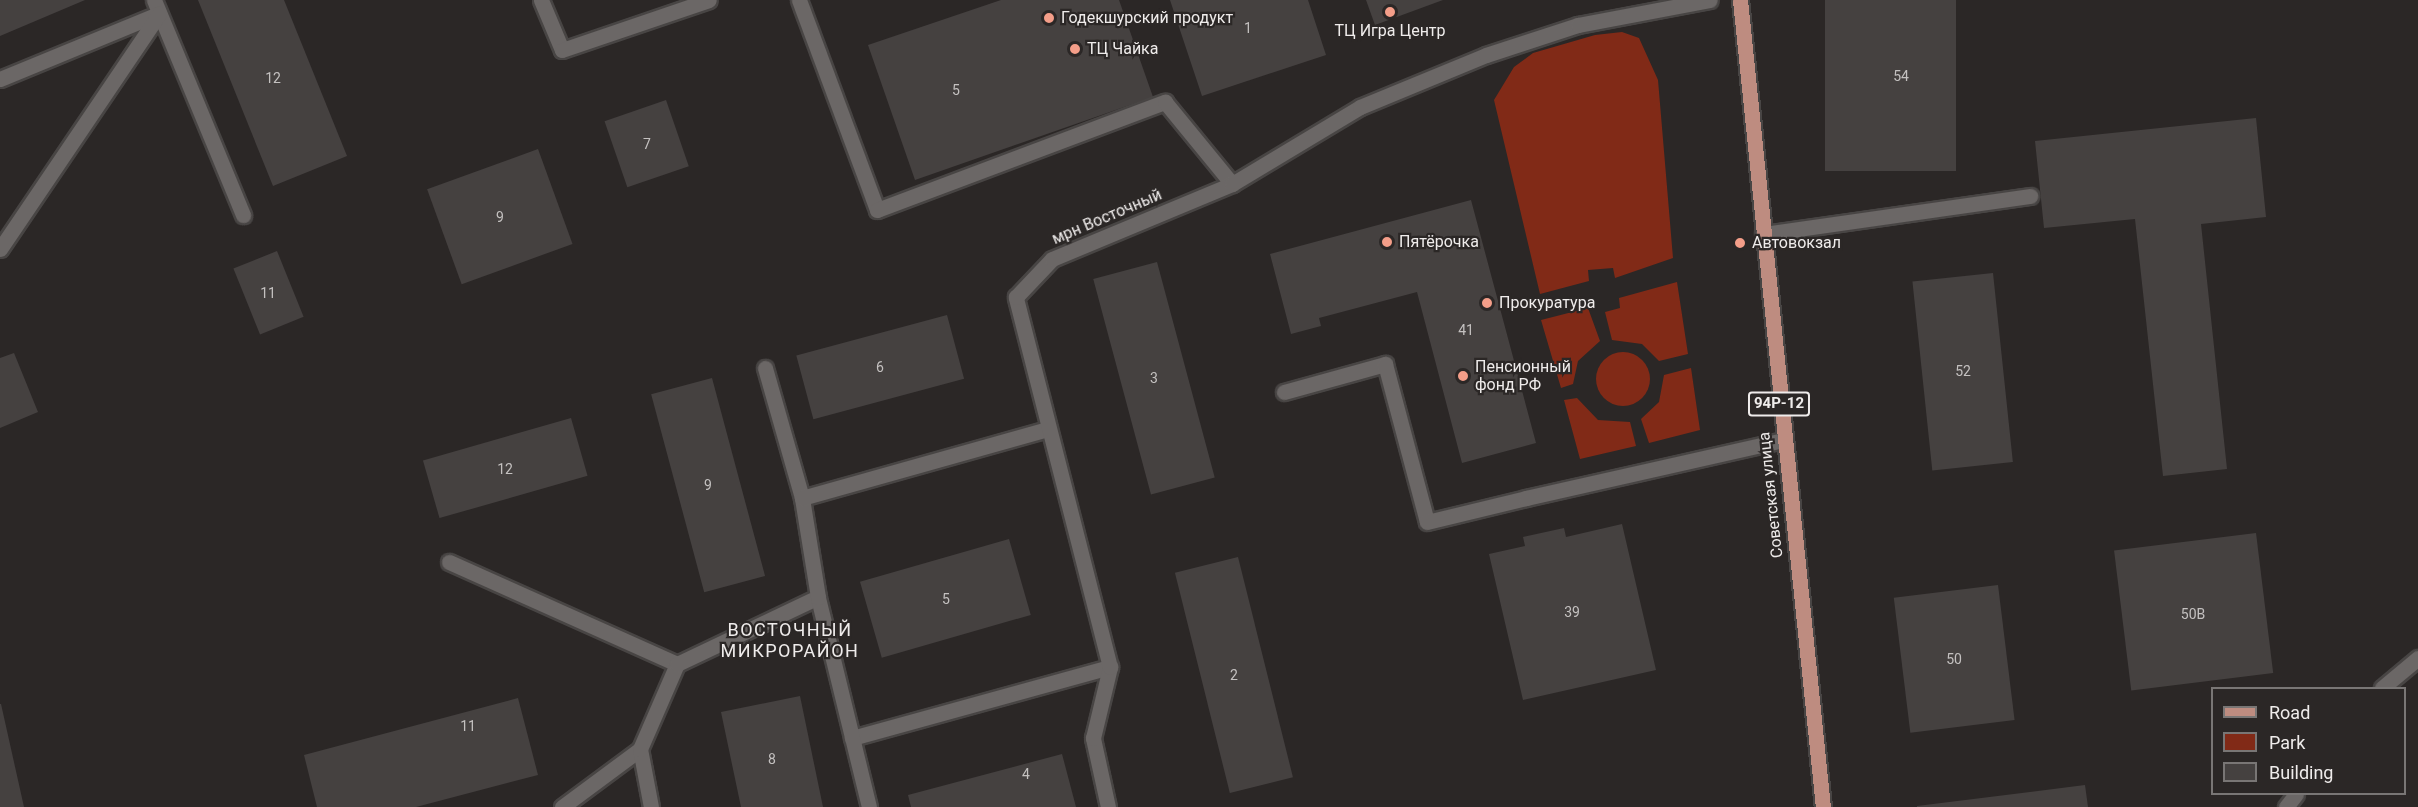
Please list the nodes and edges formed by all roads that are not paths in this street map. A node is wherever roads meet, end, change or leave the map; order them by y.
1 (541, 0) edge
2 (709, 0) edge
3 (799, 0) edge
4 (1710, 0) edge
5 (1740, 0) edge
6 (156, 7) edge
7 (0, 79) edge
8 (1232, 184) junction
9 (2030, 196) dead end
10 (243, 216) dead end
11 (1763, 234) junction
12 (0, 249) edge
13 (765, 368) dead end
14 (1284, 392) dead end
15 (1047, 429) junction
16 (1783, 440) junction
17 (802, 498) junction
18 (449, 562) dead end
19 (818, 597) junction
20 (2418, 658) edge
21 (677, 664) junction
22 (1110, 667) junction
23 (2383, 687) edge
24 (852, 738) junction
25 (640, 749) junction
26 (2295, 795) edge
27 (562, 807) edge
28 (651, 807) edge
29 (869, 807) edge
30 (1108, 807) edge
31 (1823, 807) edge
32 (2286, 807) edge

1 - 2 street
3 - 8 street
4 - 8 street, мрн Восточный
5 - 11 main road, Советская улица / 94Р-12
6 - 7 street
6 - 10 street
6 - 12 street
8 - 15 street, мрн Восточный
9 - 11 street
11 - 16 main road, Советская улица / 94Р-12
13 - 17 street
14 - 16 street
15 - 17 street
15 - 22 street, мрн Восточный
16 - 31 main road, Советская улица / 94Р-12
17 - 19 street
18 - 21 street
19 - 21 street
19 - 24 street
20 - 23 street
21 - 25 street
22 - 24 street
22 - 30 street, мрн Восточный
24 - 29 street
25 - 27 street
25 - 28 street
26 - 32 street

